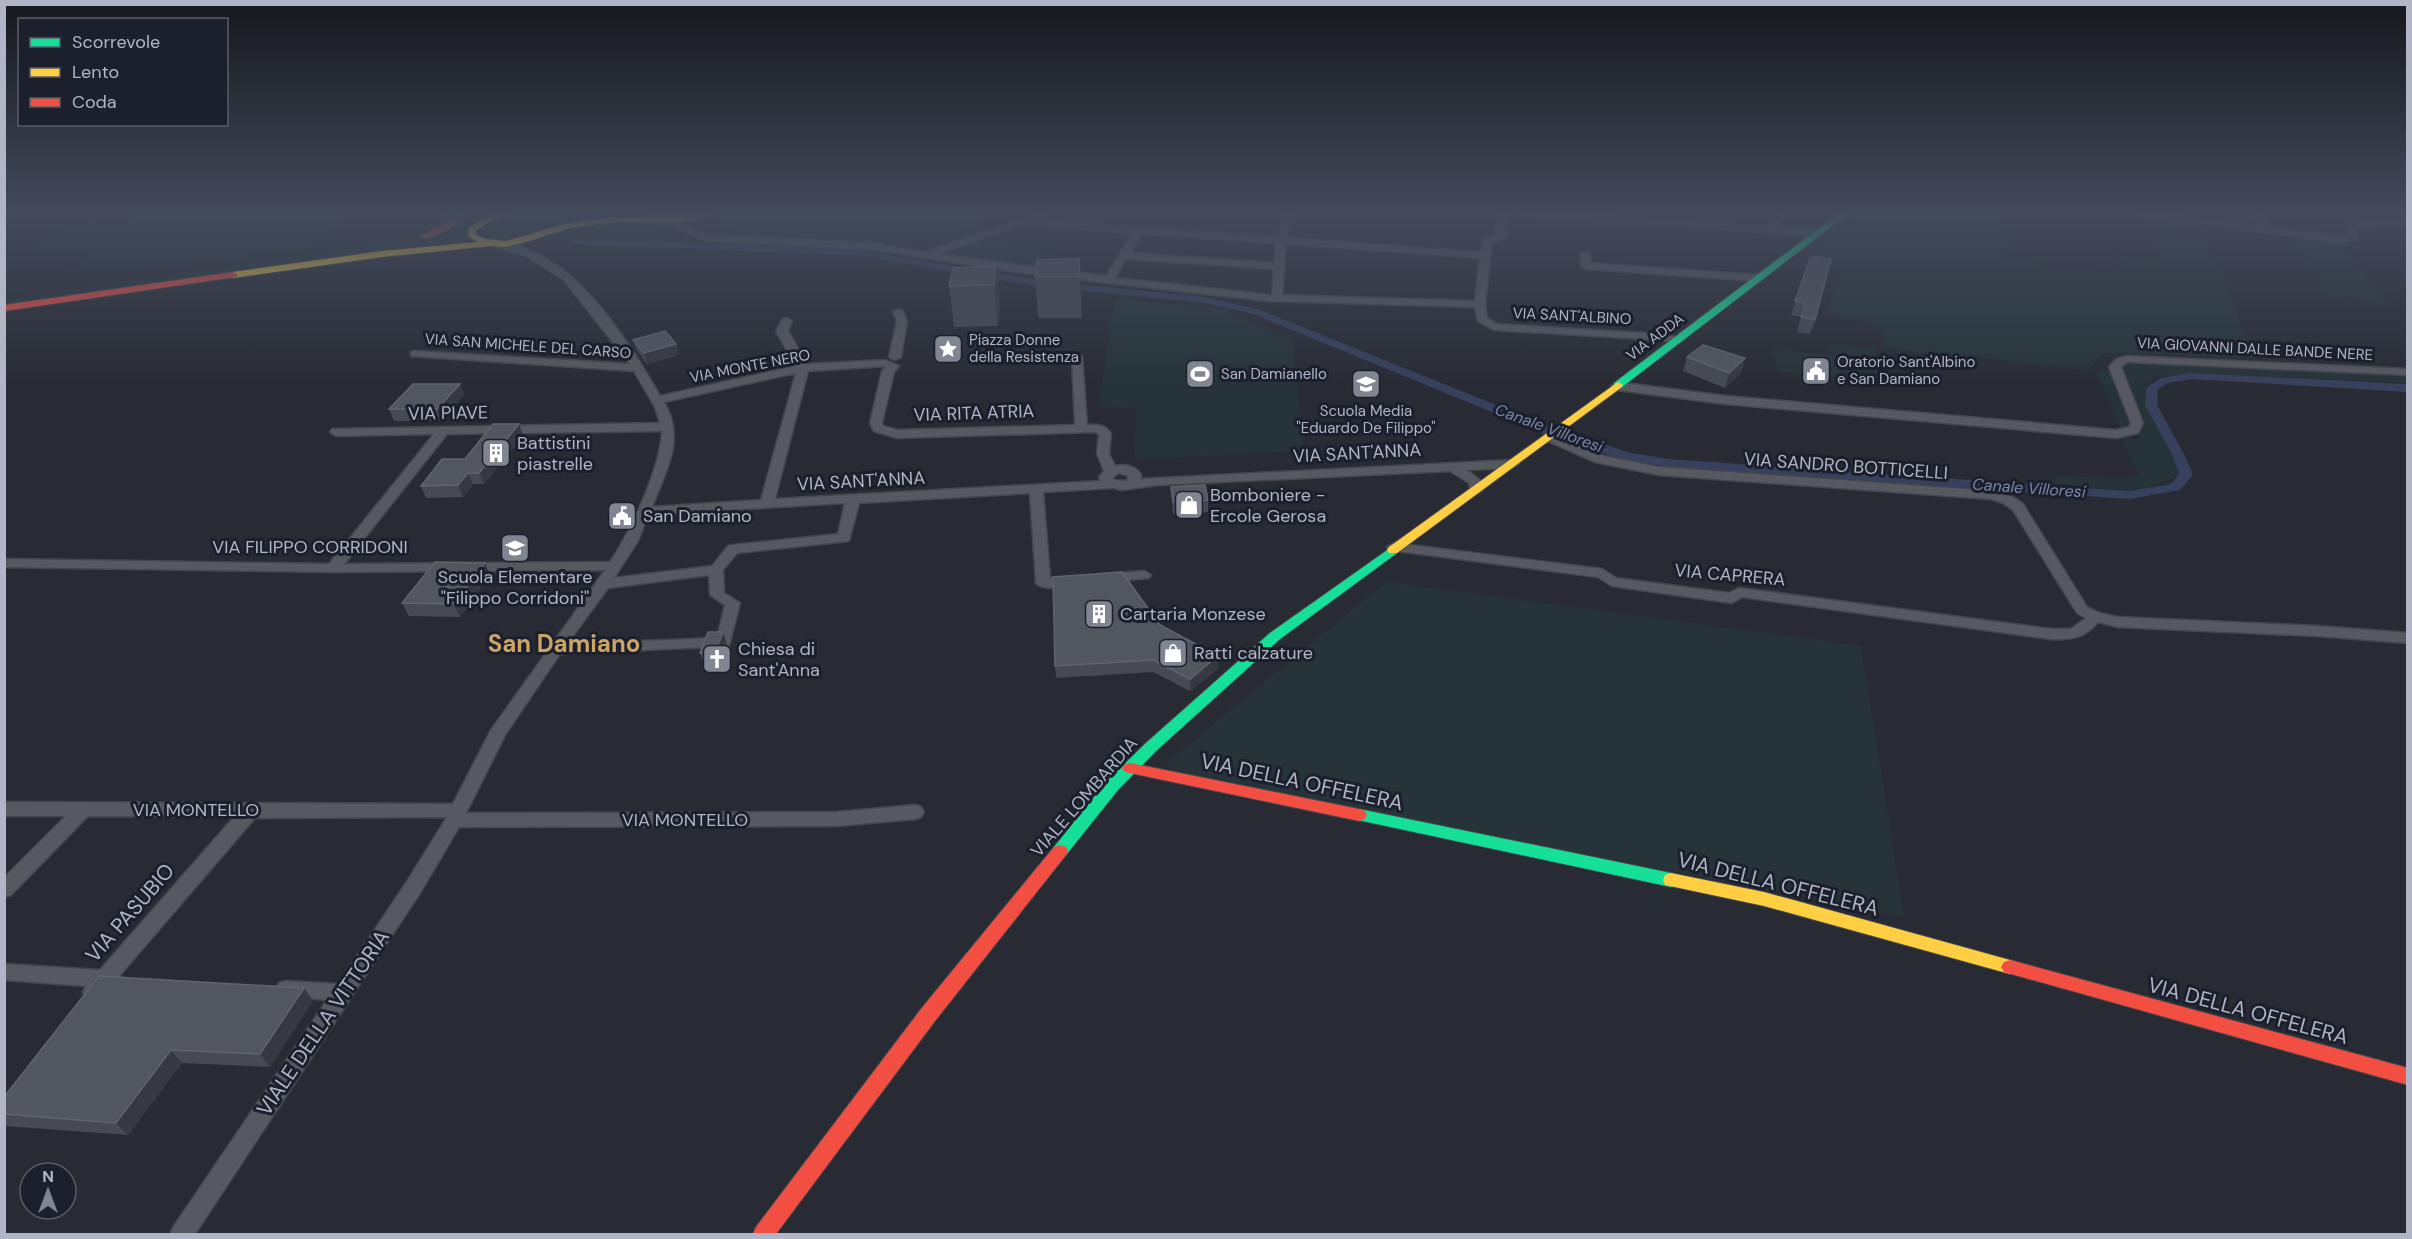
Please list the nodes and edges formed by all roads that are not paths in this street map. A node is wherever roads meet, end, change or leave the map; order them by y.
1 (183, 271) edge
2 (261, 271) edge
3 (557, 271) edge
4 (1036, 271) edge
5 (1115, 271) edge
6 (1280, 271) edge
7 (1484, 271) edge
8 (1655, 271) edge
9 (1767, 271) edge
10 (1758, 278) junction
11 (1108, 281) junction
12 (4, 296) edge
13 (1277, 298) junction
14 (1480, 304) junction
15 (4, 308) edge
16 (898, 312) dead end
17 (784, 326) dead end
18 (1678, 340) junction
19 (415, 354) dead end
20 (1078, 358) dead end
21 (891, 362) junction
22 (639, 368) junction
23 (802, 368) junction
24 (2408, 372) edge
25 (1617, 386) junction
26 (658, 400) junction
27 (668, 427) junction
28 (1081, 427) junction
29 (443, 431) junction
30 (336, 432) dead end
31 (1556, 432) junction
32 (1512, 464) junction
33 (1450, 466) junction
34 (1111, 473) junction
35 (1036, 490) junction
36 (1476, 490) junction
37 (853, 499) junction
38 (767, 504) junction
39 (645, 511) junction
40 (1394, 547) junction
41 (4, 563) edge
42 (615, 566) junction
43 (333, 568) junction
44 (716, 570) junction
45 (1144, 575) dead end
46 (603, 584) junction
47 (2095, 617) junction
48 (2408, 638) edge
49 (556, 649) junction
50 (1130, 768) junction
51 (4, 809) edge
52 (83, 810) junction
53 (250, 811) junction
54 (915, 812) dead end
55 (457, 815) junction
56 (4, 890) edge
57 (4, 972) edge
58 (104, 978) junction
59 (128, 980) edge
60 (269, 988) edge
61 (343, 993) junction
62 (83, 1005) edge
63 (2408, 1077) edge
64 (182, 1234) edge
65 (763, 1234) edge

1 - 12 main road
2 - 15 main road
3 - 22 street
4 - 11 street
5 - 11 street
6 - 13 street
7 - 14 street
8 - 10 street
9 - 10 main road, VIA ADDA
10 - 18 main road, VIA ADDA
11 - 13 street
13 - 14 street
14 - 18 street, VIA SANT'ALBINO
16 - 21 street, VIA RITA ATRIA
17 - 23 street
18 - 25 main road, VIA ADDA
19 - 22 street, VIA SAN MICHELE DEL CARSO
20 - 28 street
21 - 23 street, VIA MONTE NERO
21 - 28 street, VIA RITA ATRIA
22 - 26 street
23 - 26 street, VIA MONTE NERO
23 - 38 street
24 - 25 street, VIA GIOVANNI DALLE BANDE NERE
25 - 31 main road, VIA ADDA
26 - 27 street
27 - 29 street, VIA PIAVE
27 - 39 street, VIALE DELLA VITTORIA
28 - 34 street, VIA RITA ATRIA
29 - 30 street, VIA PIAVE
29 - 43 street
31 - 32 main road, VIA ADDA
31 - 47 street, VIA SANDRO BOTTICELLI
32 - 33 street, VIA SANT'ANNA
32 - 36 main road, VIALE LOMBARDIA
33 - 34 street, VIA SANT'ANNA
33 - 36 street
34 - 35 street, VIA SANT'ANNA
35 - 37 street, VIA SANT'ANNA
35 - 45 street
36 - 40 main road, VIALE LOMBARDIA
37 - 38 street, VIA SANT'ANNA
37 - 44 street
38 - 39 street, VIA SANT'ANNA
39 - 42 street, VIALE DELLA VITTORIA
40 - 47 street, VIA CAPRERA
40 - 50 main road, VIALE LOMBARDIA
41 - 43 street, VIA FILIPPO CORRIDONI
42 - 43 street, VIA FILIPPO CORRIDONI
42 - 46 street, VIALE DELLA VITTORIA
44 - 46 street
44 - 49 street
46 - 49 street, VIALE DELLA VITTORIA
47 - 48 street
49 - 55 street, VIALE DELLA VITTORIA
50 - 63 main road, VIA DELLA OFFELERA
50 - 65 main road, VIALE LOMBARDIA
51 - 52 street, VIA MONTELLO
52 - 53 street, VIA MONTELLO
52 - 56 street
53 - 55 street, VIA MONTELLO
53 - 58 street, VIA PASUBIO
54 - 55 street, VIA MONTELLO
55 - 61 street, VIALE DELLA VITTORIA
57 - 58 street
58 - 59 street
58 - 62 street, VIA PASUBIO
60 - 61 street
61 - 64 street, VIALE DELLA VITTORIA

